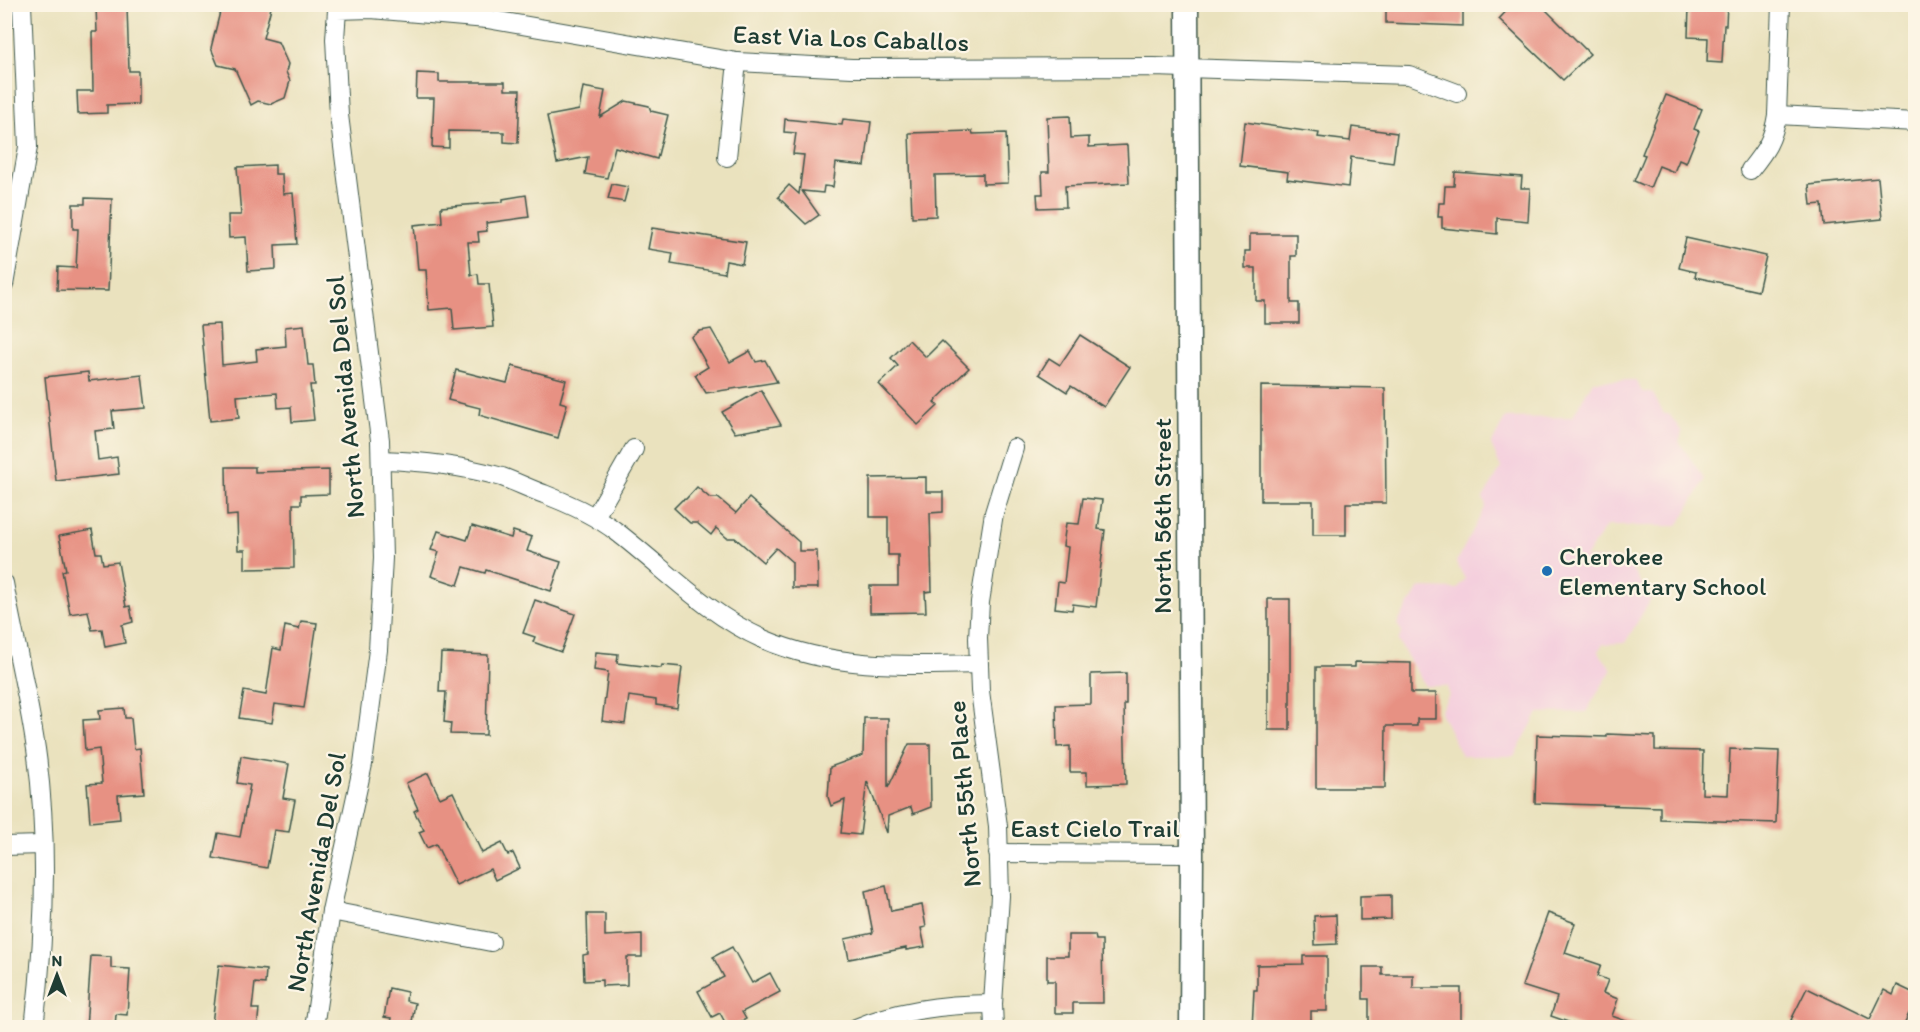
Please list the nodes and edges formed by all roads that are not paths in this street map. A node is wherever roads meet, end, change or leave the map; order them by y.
1 (22, 4) edge
2 (1187, 4) edge
3 (1781, 4) edge
4 (337, 10) joint
5 (737, 62) junction
6 (1187, 68) junction
7 (1456, 93) dead end
8 (1777, 115) junction
9 (1916, 122) edge
10 (727, 157) dead end
11 (1750, 170) dead end
12 (4, 285) edge
13 (1014, 448) dead end
14 (634, 449) dead end
15 (381, 460) junction
16 (595, 518) junction
17 (4, 583) edge
18 (978, 664) junction
19 (43, 845) junction
20 (4, 846) edge
21 (998, 853) junction
22 (1192, 854) junction
23 (331, 910) junction
24 (491, 942) dead end
25 (993, 1004) junction
26 (34, 1028) edge
27 (314, 1028) edge
28 (856, 1028) edge
29 (994, 1028) edge
30 (1191, 1028) edge

1 - 12 street
2 - 6 street, North 56th Street
3 - 8 street
4 - 5 street, East Via Los Caballos
4 - 15 street, North Avenida Del Sol
5 - 6 street, East Via Los Caballos
5 - 10 street
6 - 7 street, East Via Los Caballos
6 - 22 street, North 56th Street
8 - 9 street
8 - 11 street
13 - 18 street, North 55th Place
14 - 16 street
15 - 16 street
15 - 23 street, North Avenida Del Sol
16 - 18 street
17 - 19 street
18 - 21 street, North 55th Place
19 - 20 street
19 - 26 street
21 - 22 street, East Cielo Trail
21 - 25 street, North 55th Place
22 - 30 street, North 56th Street
23 - 24 street
23 - 27 street, North Avenida Del Sol
25 - 28 street
25 - 29 street, North 55th Place

